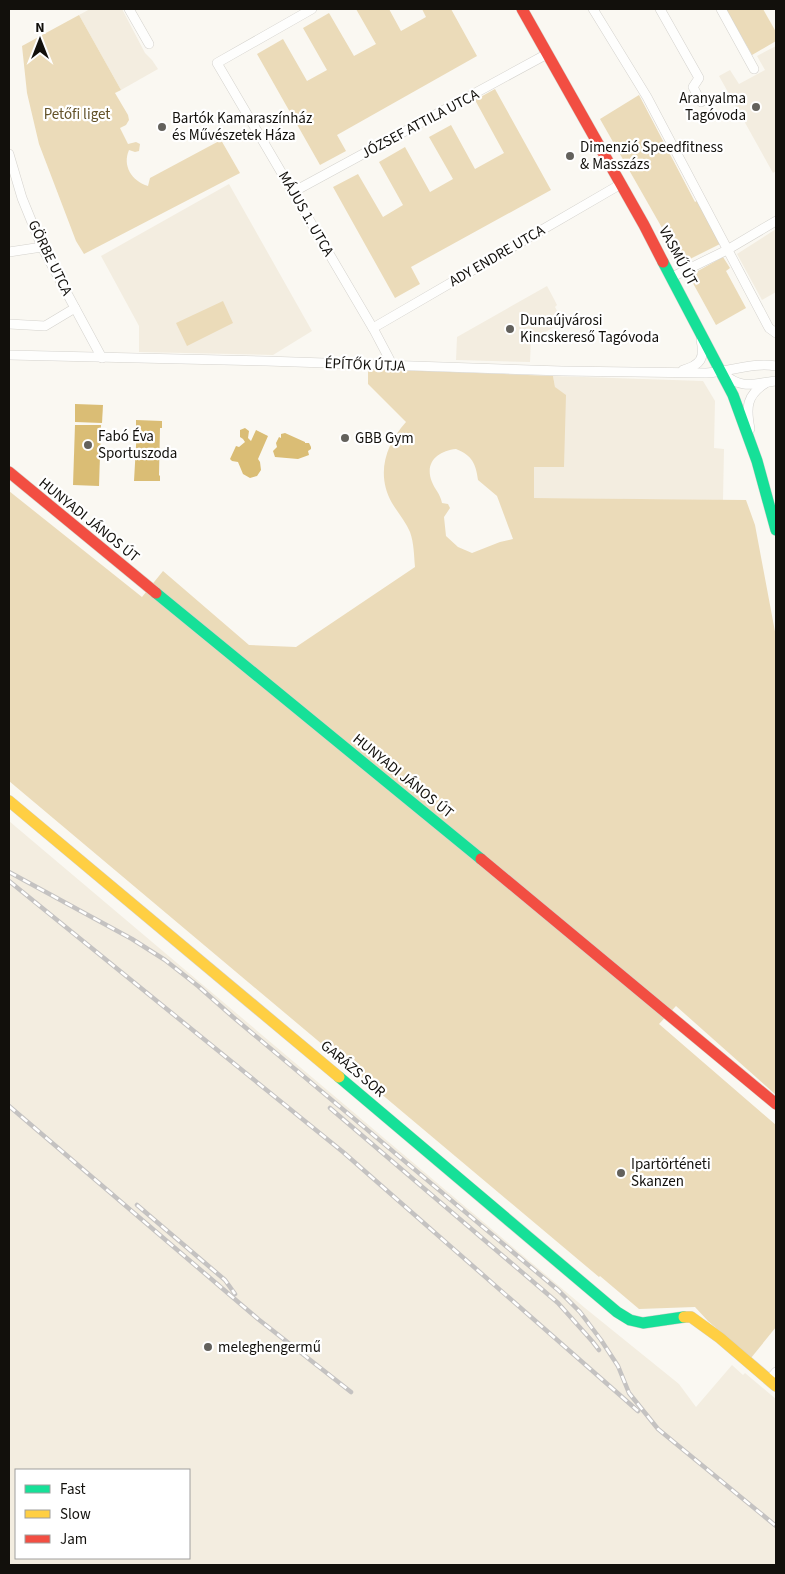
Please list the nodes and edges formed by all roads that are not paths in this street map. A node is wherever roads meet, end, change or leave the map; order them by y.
1 (129, 9) edge
2 (312, 9) edge
3 (522, 9) edge
4 (593, 9) edge
5 (660, 9) edge
6 (721, 9) edge
7 (149, 44) dead end
8 (547, 54) junction
9 (754, 69) dead end
10 (701, 102) dead end
11 (9, 154) edge
12 (621, 184) junction
13 (293, 192) junction
14 (776, 221) edge
15 (42, 247) junction
16 (727, 250) junction
17 (9, 252) edge
18 (672, 276) junction
19 (75, 308) junction
20 (9, 324) edge
21 (373, 328) junction
22 (699, 330) junction
23 (776, 333) edge
24 (9, 355) edge
25 (102, 358) junction
26 (394, 366) junction
27 (776, 366) edge
28 (674, 372) junction
29 (721, 372) junction
30 (776, 381) edge
31 (766, 383) junction
32 (756, 461) junction
33 (9, 472) edge
34 (776, 530) edge
35 (9, 801) edge
36 (776, 1104) edge
37 (774, 1379) edge

1 - 7 street
2 - 13 street, MÁJUS 1. UTCA
3 - 8 street, VASMŰ ÚT
4 - 16 street
5 - 10 street
6 - 9 street
8 - 12 street, VASMŰ ÚT
8 - 13 street, JÓZSEF ATTILA UTCA
11 - 15 street, GÖRBE UTCA
12 - 18 street, VASMŰ ÚT
12 - 21 street, ADY ENDRE UTCA
13 - 21 street, MÁJUS 1. UTCA
14 - 16 street
15 - 17 street
15 - 19 street, GÖRBE UTCA
16 - 18 street
16 - 23 street
18 - 22 street, VASMŰ ÚT
19 - 20 street
19 - 25 street, GÖRBE UTCA
21 - 26 street, MÁJUS 1. UTCA
22 - 28 street
22 - 29 street, VASMŰ ÚT
24 - 25 street, ÉPÍTŐK ÚTJA
25 - 26 street, ÉPÍTŐK ÚTJA
26 - 28 street, ÉPÍTŐK ÚTJA
27 - 29 street, ÉPÍTŐK ÚTJA
28 - 29 street, ÉPÍTŐK ÚTJA
29 - 31 street
29 - 32 street, VASMŰ ÚT
30 - 31 street
31 - 32 street
32 - 34 street, VASMŰ ÚT
33 - 36 street, HUNYADI JÁNOS ÚT
35 - 37 street, GARÁZS SOR

